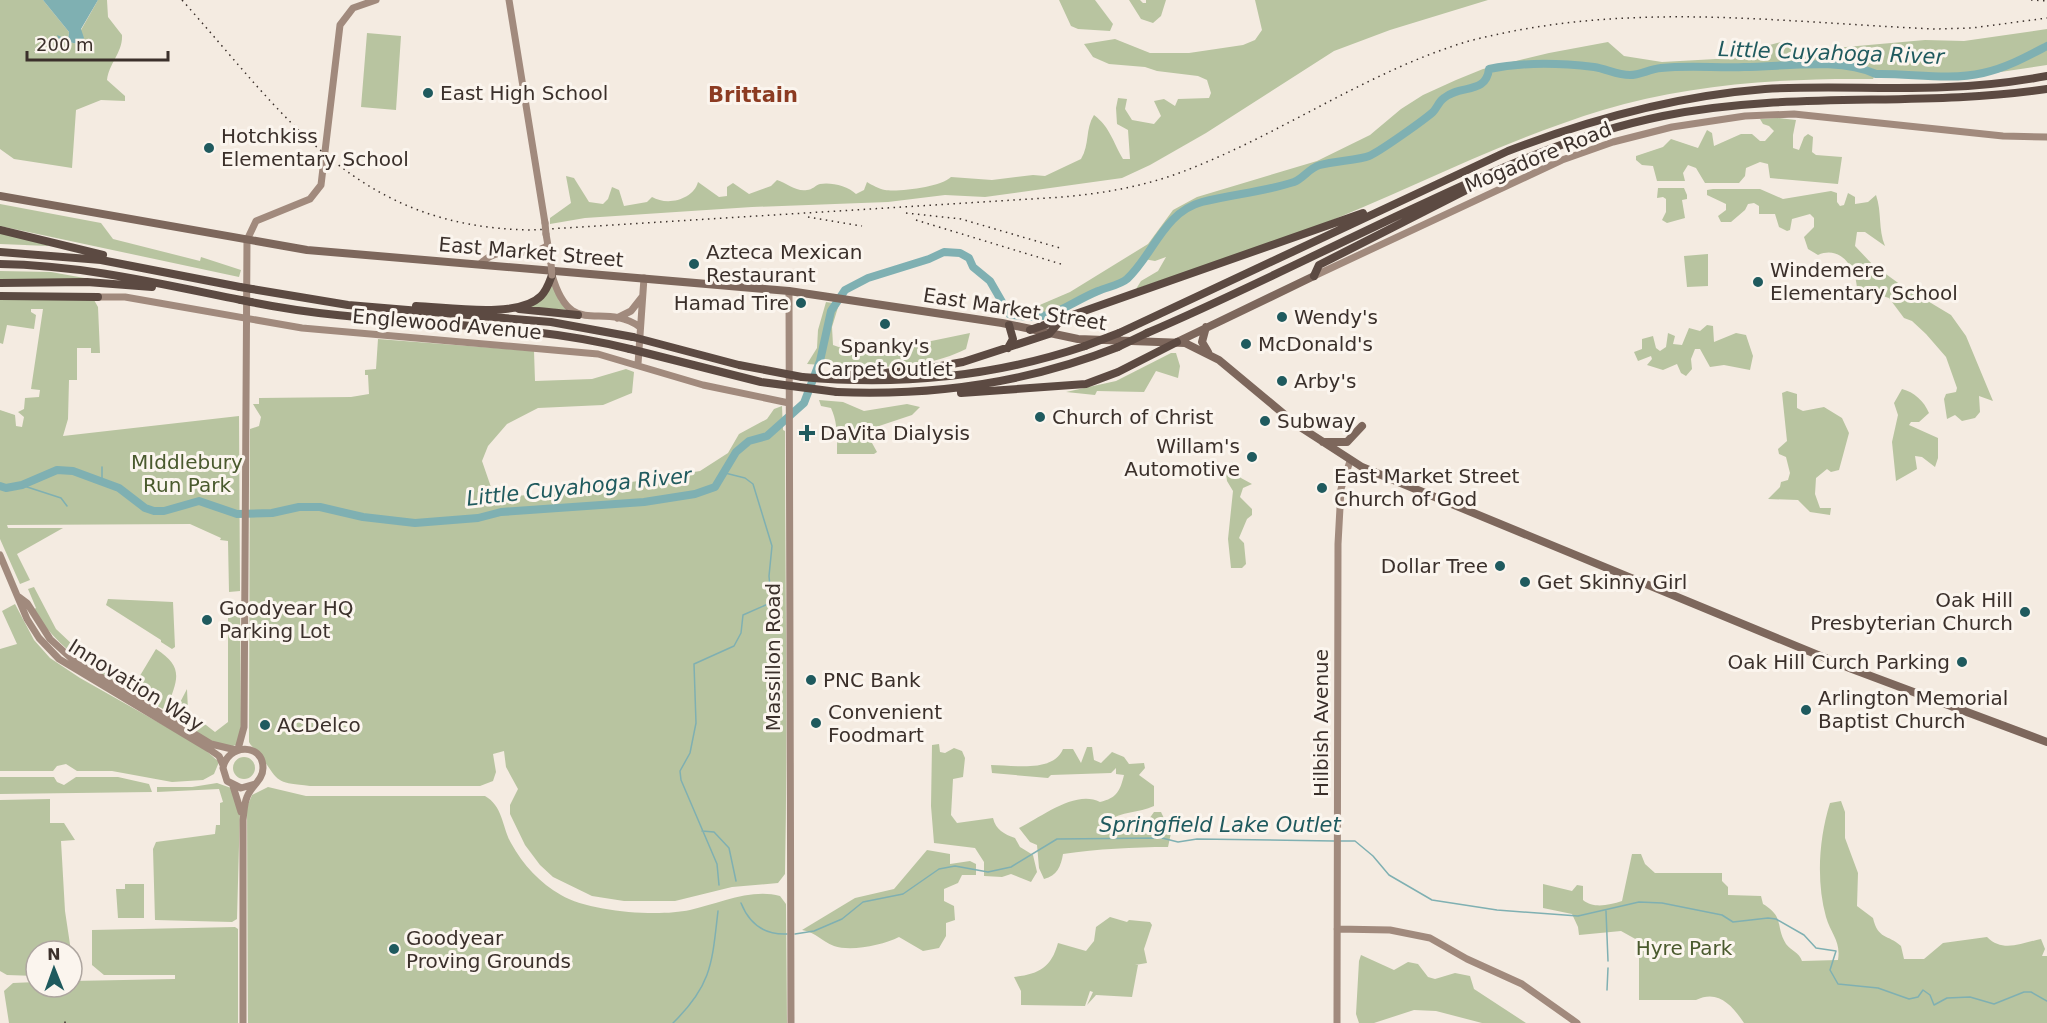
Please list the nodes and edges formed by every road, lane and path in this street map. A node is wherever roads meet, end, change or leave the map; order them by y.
1 (376, 0) edge
2 (509, 0) edge
3 (2047, 76) edge
4 (2047, 89) edge
5 (2047, 137) edge
6 (1516, 161) junction
7 (1422, 191) junction
8 (0, 196) edge
9 (0, 230) edge
10 (247, 240) junction
11 (548, 245) junction
12 (0, 252) edge
13 (0, 264) edge
14 (480, 264) junction
15 (161, 271) junction
16 (552, 275) junction
17 (1314, 276) junction
18 (644, 278) junction
19 (0, 283) edge
20 (190, 290) junction
21 (789, 291) junction
22 (643, 295) junction
23 (0, 296) edge
24 (98, 297) joint
25 (348, 305) junction
26 (509, 308) junction
27 (578, 315) junction
28 (614, 318) junction
29 (1063, 318) junction
30 (246, 319) junction
31 (1010, 325) junction
32 (640, 327) junction
33 (1206, 327) junction
34 (1030, 330) junction
35 (1049, 334) junction
36 (1177, 342) junction
37 (1008, 348) junction
38 (1211, 355) junction
39 (638, 364) junction
40 (838, 377) junction
41 (933, 391) junction
42 (789, 403) junction
43 (1362, 426) dead end
44 (1319, 441) junction
45 (1350, 461) junction
46 (0, 555) edge
47 (20, 597) junction
48 (244, 734) junction
49 (2047, 742) edge
50 (248, 749) junction
51 (237, 750) junction
52 (223, 765) junction
53 (255, 784) junction
54 (233, 786) junction
55 (243, 820) junction
56 (1337, 929) junction
57 (243, 1023) edge
58 (791, 1023) edge
59 (1337, 1023) edge
60 (1577, 1023) edge

1 - 10 main road
2 - 11 main road, bridge
3 - 7 highway
4 - 6 highway
5 - 17 main road, Mogadore Road
6 - 17 highway
6 - 41 highway, bridge
7 - 29 highway
7 - 40 highway, bridge
8 - 10 main road, East Market Street
9 - 15 highway
10 - 14 main road, East Market Street
10 - 30 main road
11 - 14 main road
11 - 16 main road, bridge
12 - 15 highway
13 - 20 highway
14 - 18 main road, East Market Street
15 - 25 highway, bridge
16 - 26 highway
16 - 27 main road
17 - 33 main road, Mogadore Road
18 - 21 main road, East Market Street
18 - 22 main road
19 - 20 highway
20 - 41 highway, bridge
21 - 31 main road, East Market Street
21 - 42 main road, Massillon Road
22 - 28 main road
22 - 32 main road
23 - 24 highway
24 - 30 main road, Englewood Avenue
25 - 26 highway
25 - 40 highway, bridge
26 - 27 highway
27 - 28 main road
28 - 32 main road
29 - 34 highway
29 - 35 highway
30 - 39 main road, Englewood Avenue
30 - 48 main road
31 - 34 main road, East Market Street
31 - 37 highway
32 - 39 main road
33 - 36 main road, Mogadore Road
33 - 38 main road
34 - 35 main road, East Market Street
35 - 36 main road, East Market Street
35 - 37 highway
36 - 38 main road, East Market Street
36 - 41 highway
37 - 40 highway
38 - 44 main road, East Market Street
39 - 42 main road, Englewood Avenue
42 - 58 main road, Massillon Road
43 - 44 main road
44 - 45 main road, East Market Street
45 - 49 main road, East Market Street
45 - 56 main road, Hilbish Avenue
46 - 47 main road, Innovation Way
47 - 51 main road, Innovation Way
47 - 52 main road, Innovation Way
48 - 50 main road
48 - 51 main road
50 - 51 main road
50 - 53 main road
51 - 52 main road
52 - 54 main road
53 - 54 main road
53 - 55 main road
54 - 55 main road
55 - 57 main road
56 - 59 main road, Hilbish Avenue
56 - 60 main road

